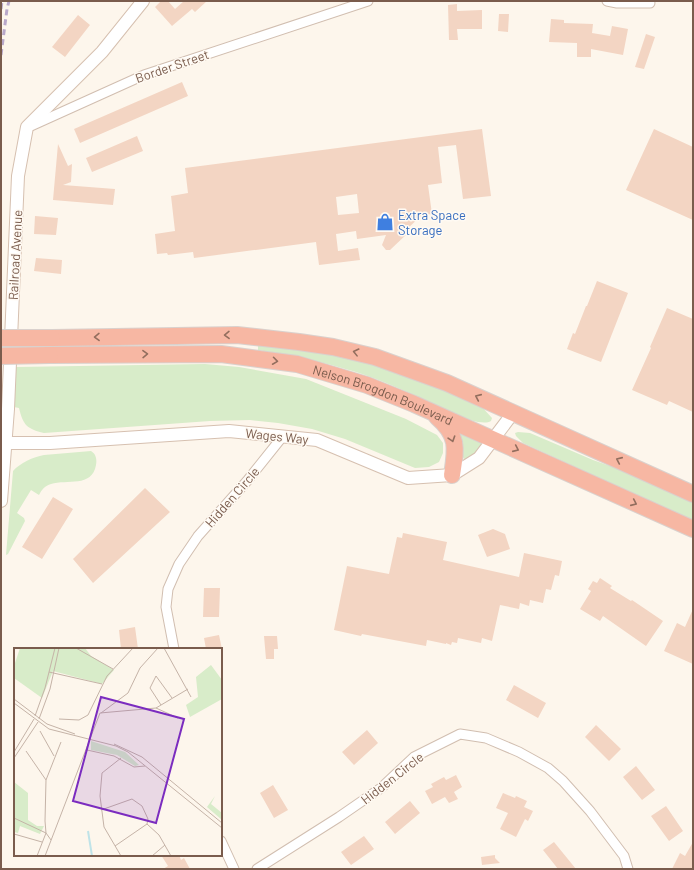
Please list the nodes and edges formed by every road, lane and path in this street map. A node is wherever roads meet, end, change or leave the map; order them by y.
1 (143, 1) edge
2 (368, 1) edge
3 (607, 1) edge
4 (650, 3) dead end
5 (28, 127) junction
6 (1, 338) edge
7 (1, 356) edge
8 (429, 411) junction
9 (513, 413) junction
10 (283, 436) junction
11 (493, 439) junction
12 (6, 443) junction
13 (452, 475) junction
14 (693, 494) edge
15 (1, 501) edge
16 (693, 529) edge
17 (174, 648) edge
18 (222, 843) edge
19 (234, 869) edge
20 (257, 869) edge
21 (628, 869) edge

1 - 5 street
2 - 5 street, Border Street
3 - 4 street
5 - 12 street, Railroad Avenue
9 -> 6 highway, Nelson Brogdon Boulevard, bridge
7 -> 8 highway, Nelson Brogdon Boulevard, bridge
8 - 11 highway, Nelson Brogdon Boulevard
8 -> 13 highway
9 - 11 street, Wages Way
14 -> 9 highway, Nelson Brogdon Boulevard
10 - 12 street, Wages Way
10 - 13 street, Wages Way
10 - 17 street, Hidden Circle
11 - 13 street, Wages Way
11 -> 16 highway, Nelson Brogdon Boulevard
12 - 15 street, Railroad Avenue
18 - 19 street
20 - 21 street, Hidden Circle

